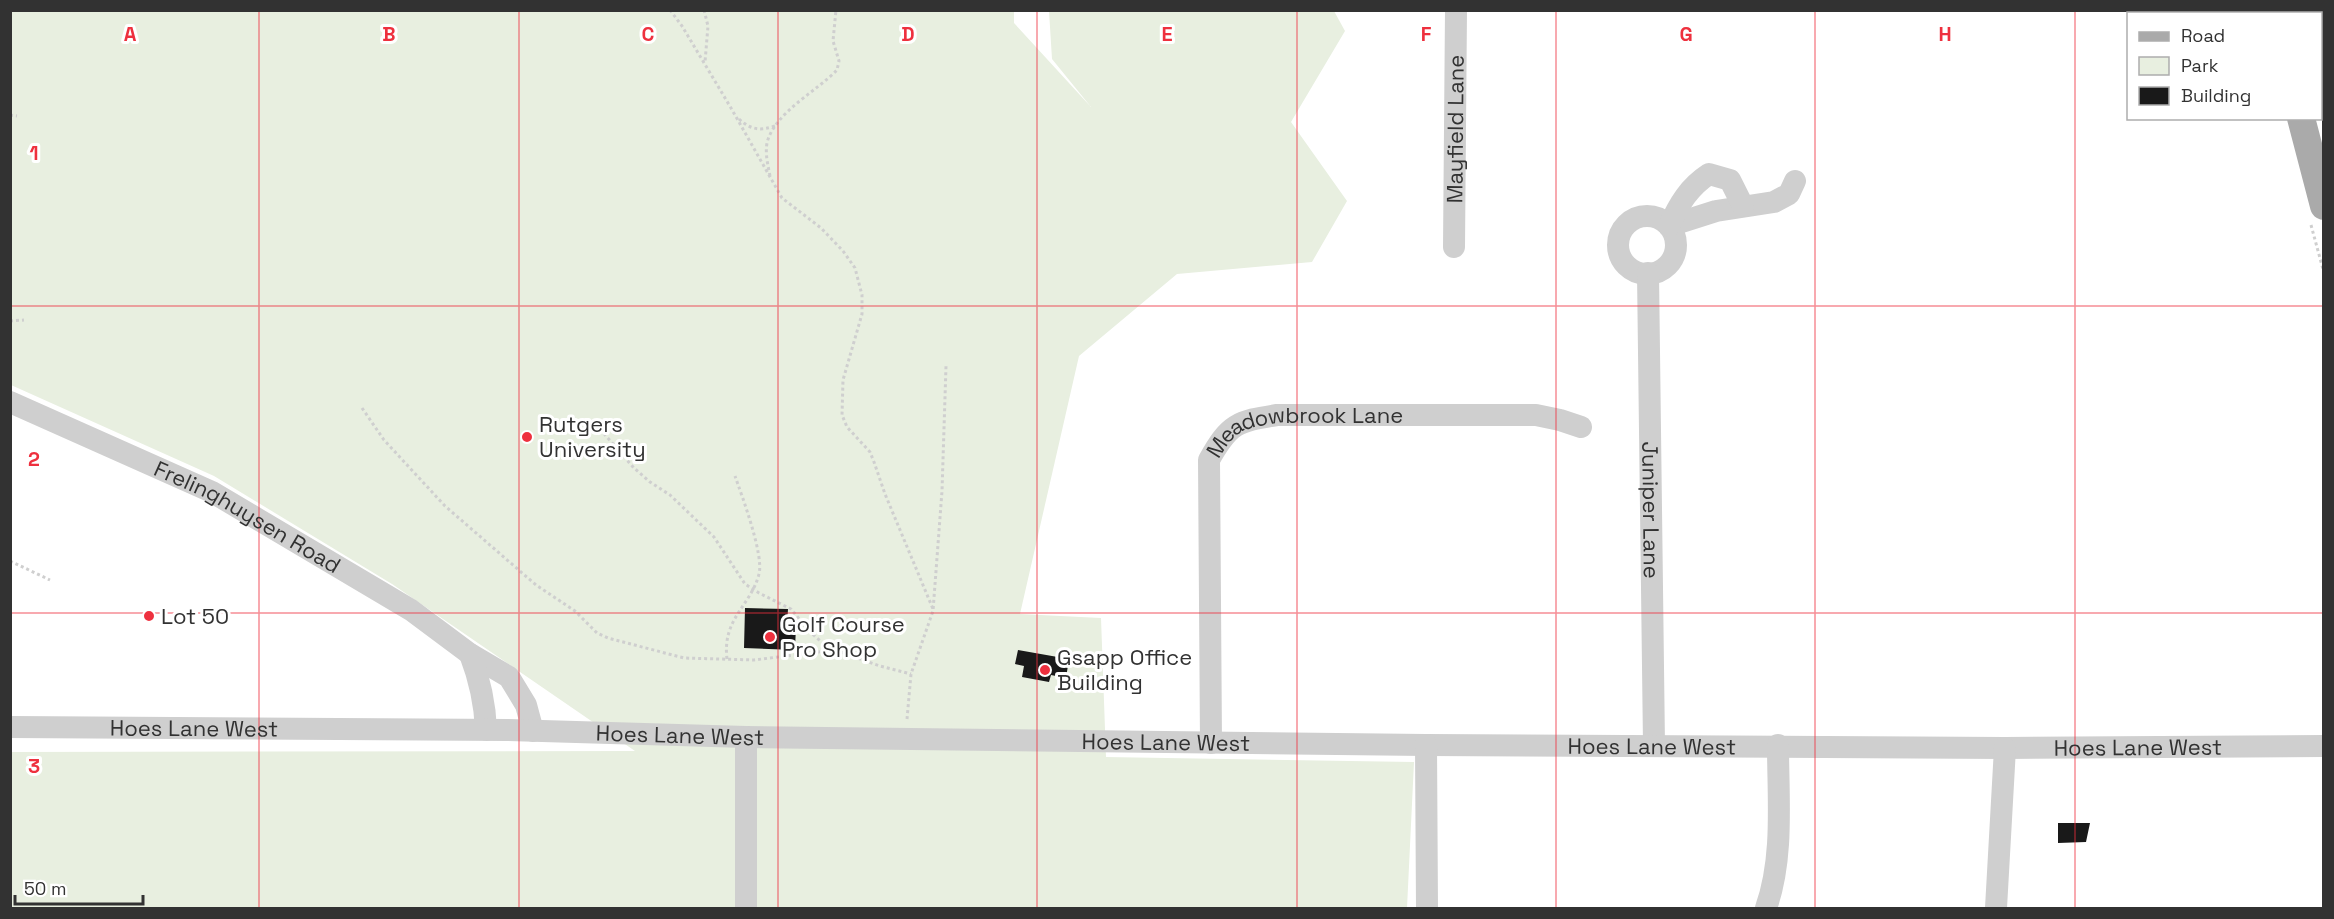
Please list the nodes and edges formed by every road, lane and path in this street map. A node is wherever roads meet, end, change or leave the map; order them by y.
1 (670, 10) edge
2 (704, 10) edge
3 (836, 10) edge
4 (1456, 10) edge
5 (705, 64) junction
6 (10, 115) edge
7 (17, 116) dead end
8 (736, 118) junction
9 (2302, 120) edge
10 (776, 126) junction
11 (772, 180) junction
12 (1795, 181) dead end
13 (1743, 206) junction
14 (2324, 206) edge
15 (1669, 226) junction
16 (1454, 247) dead end
17 (1648, 273) junction
18 (24, 320) dead end
19 (10, 321) edge
20 (946, 366) dead end
21 (10, 402) edge
22 (362, 408) dead end
23 (592, 420) dead end
24 (1581, 427) dead end
25 (735, 476) dead end
26 (10, 561) edge
27 (50, 580) dead end
28 (752, 589) junction
29 (933, 609) junction
30 (838, 651) junction
31 (470, 654) junction
32 (727, 659) junction
33 (911, 674) junction
34 (10, 727) edge
35 (486, 730) junction
36 (533, 731) junction
37 (746, 736) junction
38 (905, 739) junction
39 (1211, 743) junction
40 (1426, 745) junction
41 (1654, 745) junction
42 (1778, 745) junction
43 (2324, 746) edge
44 (2005, 748) junction
45 (746, 909) edge
46 (1426, 909) edge
47 (1766, 909) edge
48 (1996, 909) edge

1 - 5 path
2 - 5 path
3 - 10 path
4 - 16 street, Mayfield Lane
5 - 8 path
6 - 7 path
8 - 10 path
8 - 11 path
9 - 14 main road
10 - 11 path
11 - 29 path
12 - 13 street
13 - 15 street
13 - 15 street
15 - 17 street
15 - 17 street
17 - 41 street, Juniper Lane
18 - 19 path
20 - 29 path
21 - 31 street, Frelinghuysen Road
22 - 32 path
23 - 28 path
24 - 39 street, Meadowbrook Lane
25 - 28 path
26 - 27 path
28 - 30 path
28 - 32 path
29 - 33 path
30 - 32 path
30 - 33 path
31 - 35 street
31 - 36 street, Frelinghuysen Road
33 - 38 path
34 - 35 street, Hoes Lane West
35 - 36 street, Hoes Lane West
36 - 37 street, Hoes Lane West
37 - 38 street, Hoes Lane West
37 - 45 street
38 - 39 street, Hoes Lane West
39 - 40 street, Hoes Lane West
40 - 41 street, Hoes Lane West
40 - 46 street
41 - 42 street, Hoes Lane West
42 - 44 street, Hoes Lane West
42 - 47 street
43 - 44 street, Hoes Lane West
44 - 48 street

